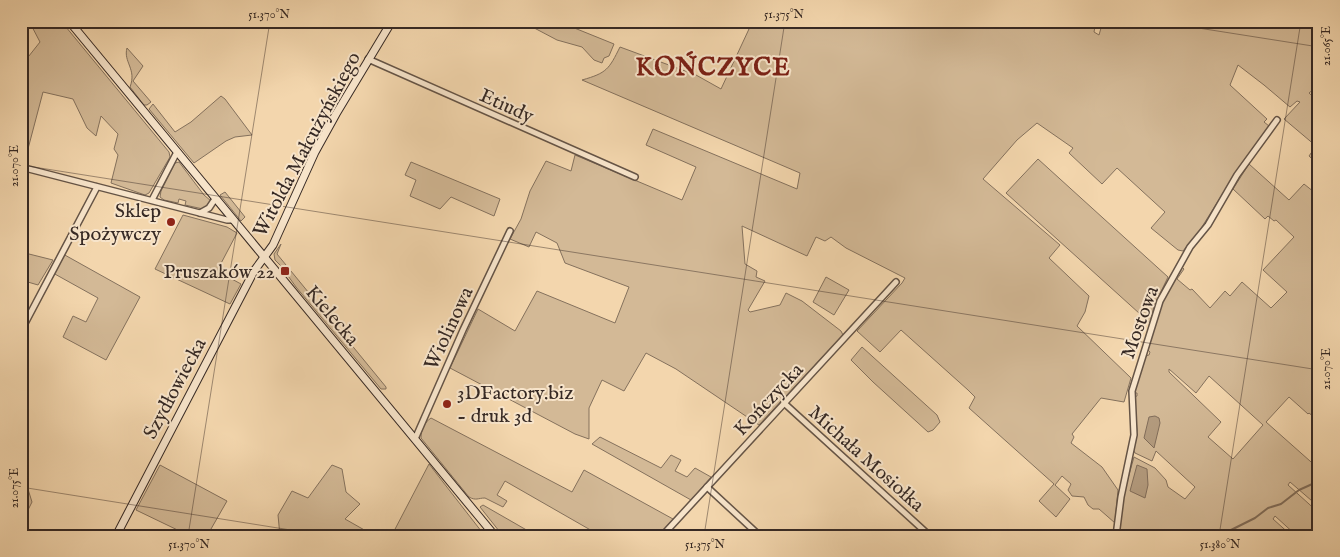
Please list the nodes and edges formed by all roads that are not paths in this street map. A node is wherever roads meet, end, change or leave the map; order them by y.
1 (68, 21) edge
2 (392, 21) edge
3 (368, 59) junction
4 (1277, 120) dead end
5 (177, 152) junction
6 (21, 167) edge
7 (635, 177) dead end
8 (97, 187) junction
9 (215, 198) junction
10 (152, 200) junction
11 (200, 213) junction
12 (233, 220) junction
13 (510, 231) dead end
14 (264, 257) junction
15 (896, 282) dead end
16 (21, 331) edge
17 (784, 403) junction
18 (415, 439) junction
19 (707, 487) junction
20 (666, 534) edge
21 (116, 536) edge
22 (495, 536) edge
23 (760, 536) edge
24 (930, 536) edge
25 (1116, 536) edge

1 - 5 main road, Kielecka
2 - 3 main road, Witolda Małcużyńskiego
3 - 7 street, Etiudy
3 - 14 main road, Witolda Małcużyńskiego
4 - 25 street, Mostowa
5 - 9 main road, Kielecka
5 - 10 street
6 - 8 street
8 - 10 street
8 - 16 street
9 - 11 street
9 - 12 main road, Kielecka
10 - 11 street
11 - 12 street
12 - 14 main road, Kielecka
13 - 18 street, Wiolinowa
14 - 18 main road, Kielecka
14 - 21 main road, Szydłowiecka
15 - 17 street, Kończycka
17 - 19 street, Kończycka
17 - 24 street, Michała Mosiołka
18 - 22 main road, Kielecka
19 - 20 street, Kończycka
19 - 23 street

